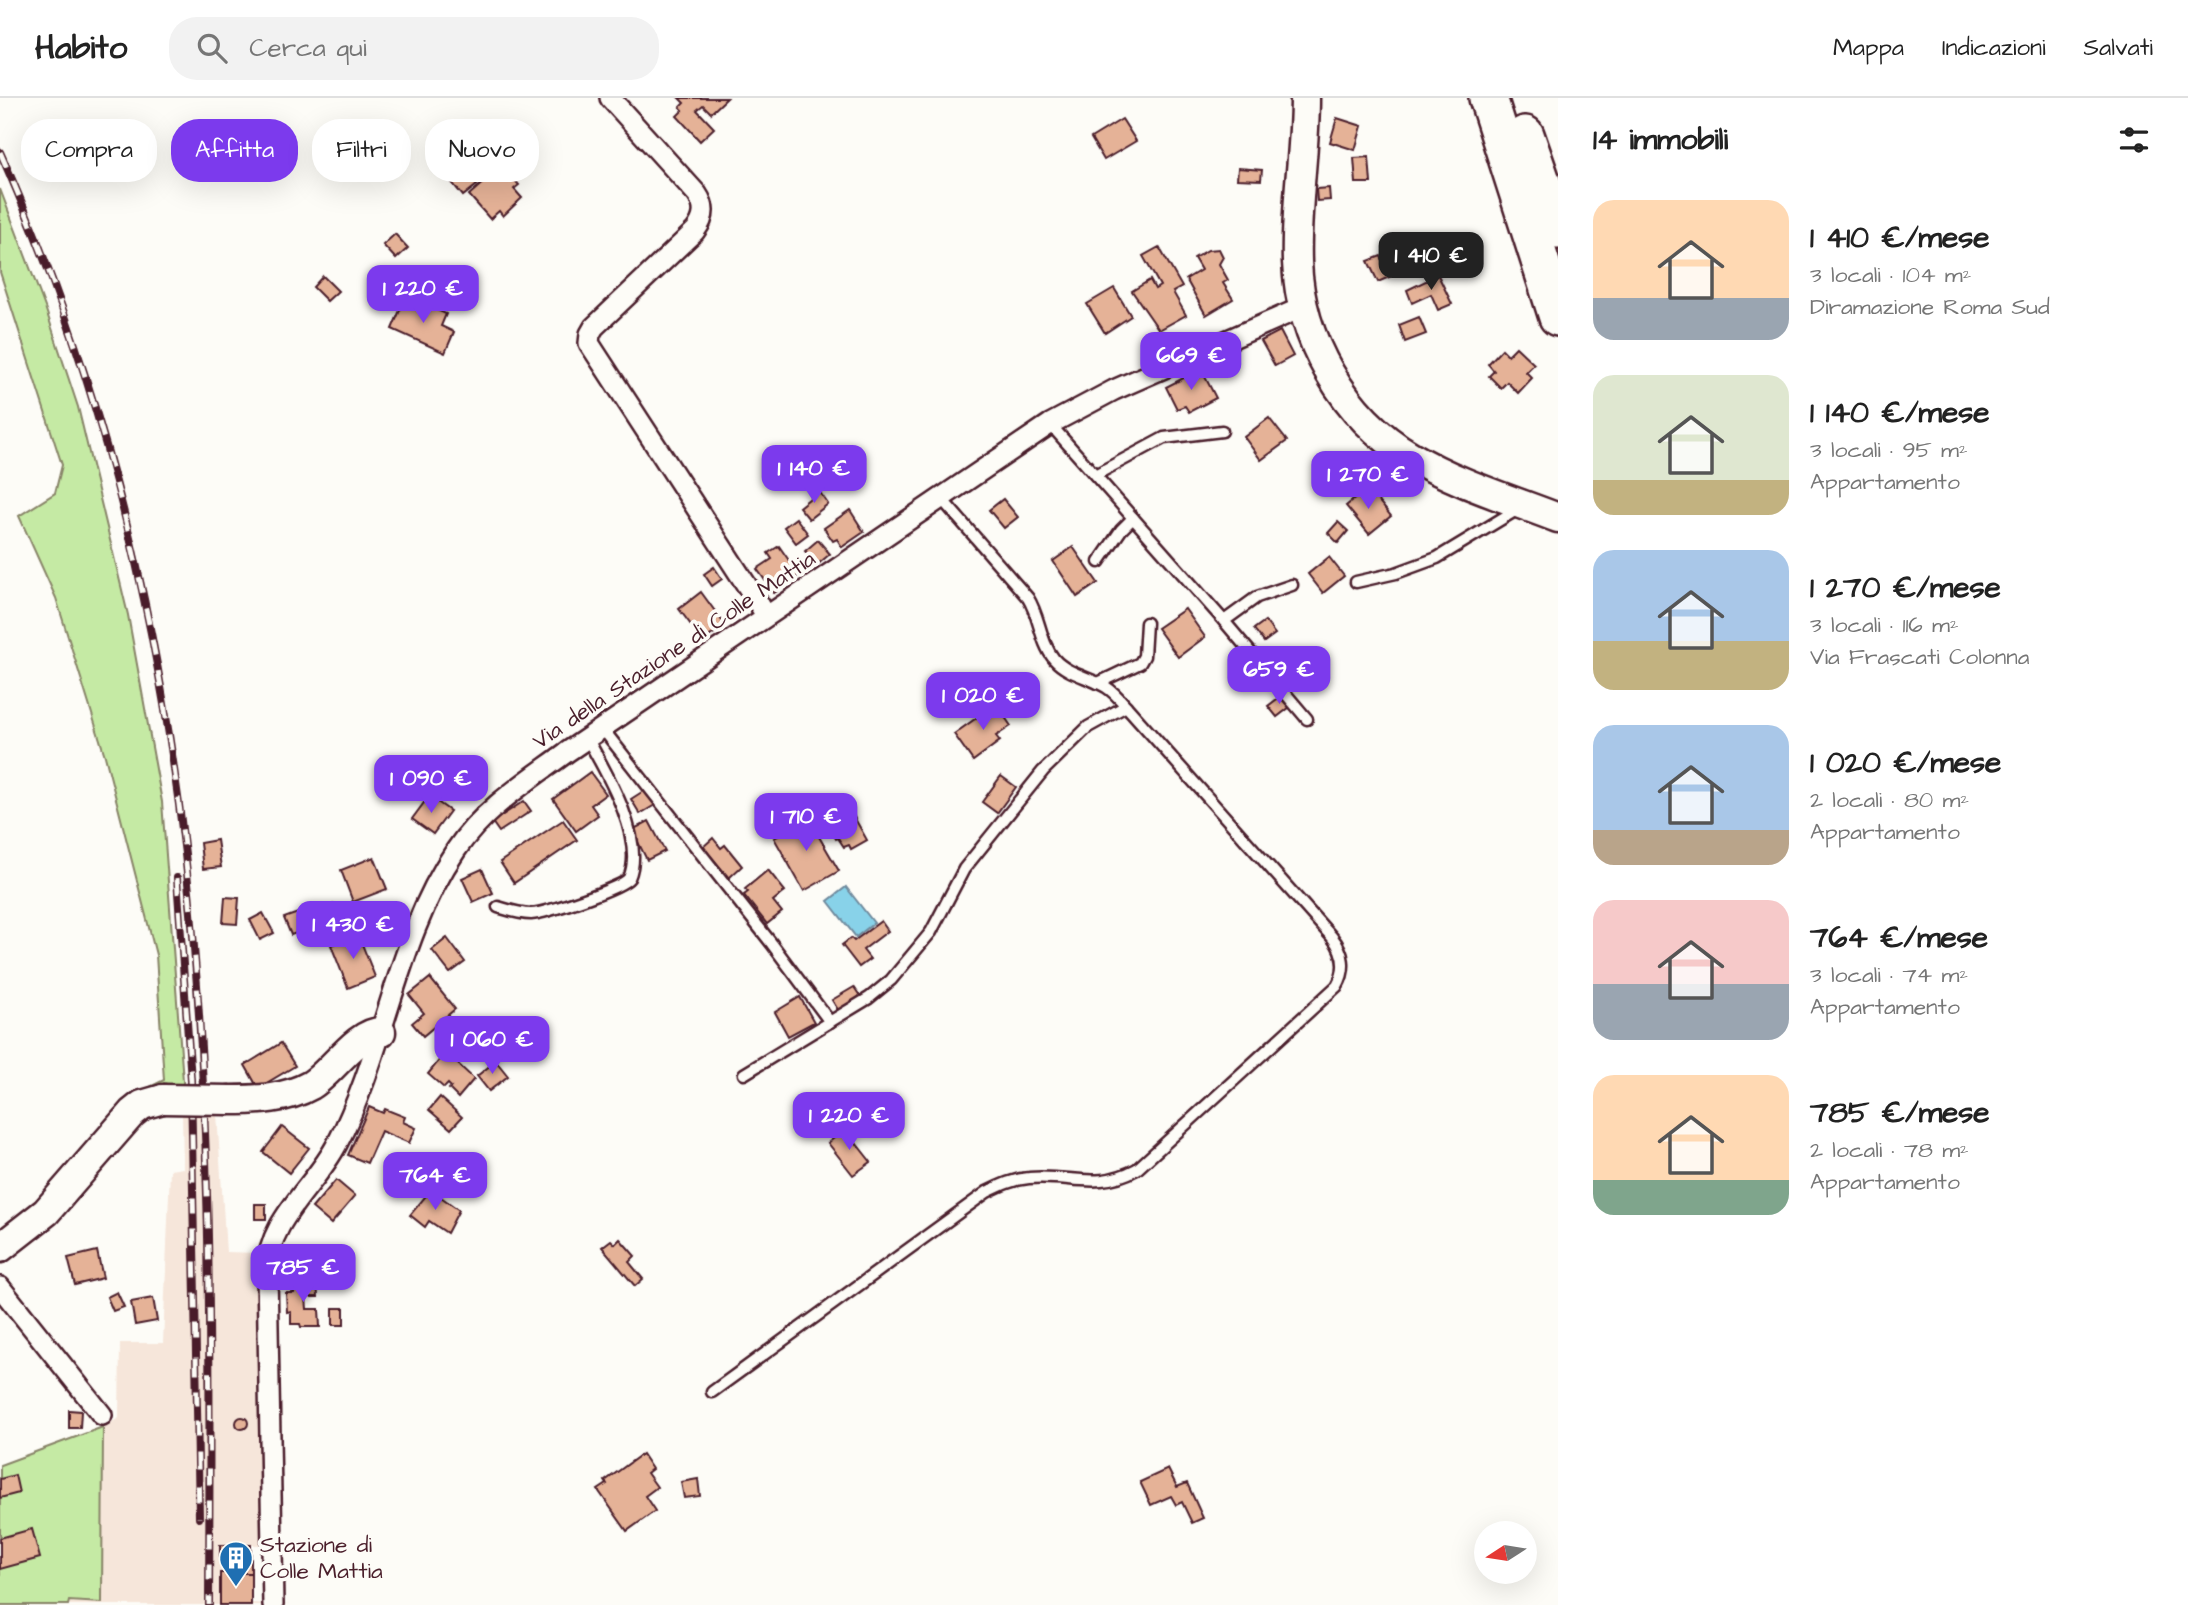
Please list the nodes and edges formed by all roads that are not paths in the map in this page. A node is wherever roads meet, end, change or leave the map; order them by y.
1 (610, 98) edge
2 (1305, 98) edge
3 (1488, 98) edge
4 (1513, 98) edge
5 (1558, 230) edge
6 (1303, 307) junction
7 (1558, 317) edge
8 (1050, 424) junction
9 (1222, 431) dead end
10 (1095, 475) junction
11 (941, 498) junction
12 (1525, 505) junction
13 (1558, 517) edge
14 (1133, 518) junction
15 (1099, 562) dead end
16 (1356, 582) dead end
17 (1292, 585) dead end
18 (766, 615) junction
19 (1224, 621) junction
20 (1146, 623) dead end
21 (1098, 683) junction
22 (1126, 706) junction
23 (1307, 719) dead end
24 (594, 733) junction
25 (498, 907) dead end
26 (830, 1022) junction
27 (381, 1032) junction
28 (744, 1074) dead end
29 (0, 1248) edge
30 (0, 1287) edge
31 (712, 1392) dead end
32 (102, 1415) dead end
33 (273, 1605) edge

1 - 18 street
2 - 6 street
3 - 7 highway
4 - 5 highway
6 - 8 street, Via della Stazione di Colle Mattia
6 - 12 street
8 - 10 lane
8 - 11 street, Via della Stazione di Colle Mattia
9 - 10 lane
10 - 14 lane
11 - 18 street, Via della Stazione di Colle Mattia
11 - 21 lane
12 - 13 street
12 - 16 lane
14 - 15 lane
14 - 19 lane
17 - 19 lane
18 - 24 street, Via della Stazione di Colle Mattia
19 - 23 lane
20 - 21 lane
21 - 22 lane
22 - 26 lane
22 - 31 lane
24 - 25 lane
24 - 26 lane
24 - 27 street, Via della Stazione di Colle Mattia
26 - 28 lane
27 - 29 street, bridge
27 - 33 street, Via della Stazione di Colle Mattia
30 - 32 street

